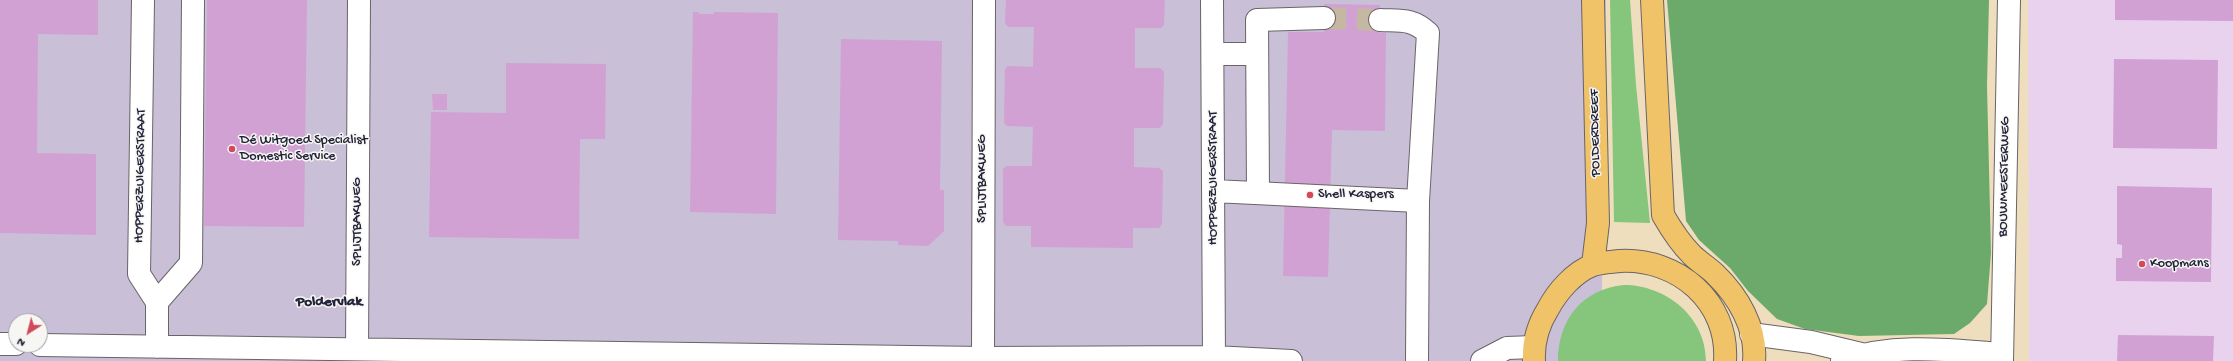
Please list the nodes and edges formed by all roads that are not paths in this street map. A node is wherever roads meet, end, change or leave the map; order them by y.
1 (144, 0) edge
2 (193, 0) edge
3 (359, 0) edge
4 (984, 0) edge
5 (1212, 0) edge
6 (1593, 0) edge
7 (1652, 0) edge
8 (2009, 0) edge
9 (1324, 18) tunnel mouth
10 (1380, 20) tunnel mouth
11 (1213, 54) junction
12 (1257, 54) junction
13 (1214, 191) junction
14 (1258, 193) junction
15 (1418, 201) junction
16 (1592, 265) junction
17 (157, 302) junction
18 (1723, 332) junction
19 (1752, 334) junction
20 (48, 345) edge
21 (158, 347) junction
22 (358, 349) junction
23 (1534, 354) edge
24 (1214, 357) junction
25 (983, 358) junction
26 (1852, 358) edge
27 (2002, 358) edge
28 (1291, 361) edge
29 (1416, 361) edge
30 (1482, 361) edge
31 (1726, 361) edge
32 (1754, 361) edge

1 - 17 street, HOPPERZUIGERSTRAAT
2 - 17 street
3 - 22 street, SPLIJTBAKWEG
4 - 25 street, SPLIJTBAKWEG
5 - 11 street, HOPPERZUIGERSTRAAT
6 - 16 main road, POLDERDREEF
7 - 19 main road
8 - 27 street, BOUWMEESTERWEG
9 - 12 street
10 - 15 street
11 - 12 street
11 - 13 street, HOPPERZUIGERSTRAAT
12 - 14 street
13 - 14 street
13 - 24 street, HOPPERZUIGERSTRAAT
14 - 15 street
15 - 29 street
16 - 18 main road
16 - 23 main road
17 - 21 street
18 - 19 main road
18 - 31 main road
19 - 26 street
19 - 32 main road
20 - 21 street
21 - 22 street
22 - 25 street
23 - 30 street
24 - 25 street
24 - 28 street
26 - 27 street

